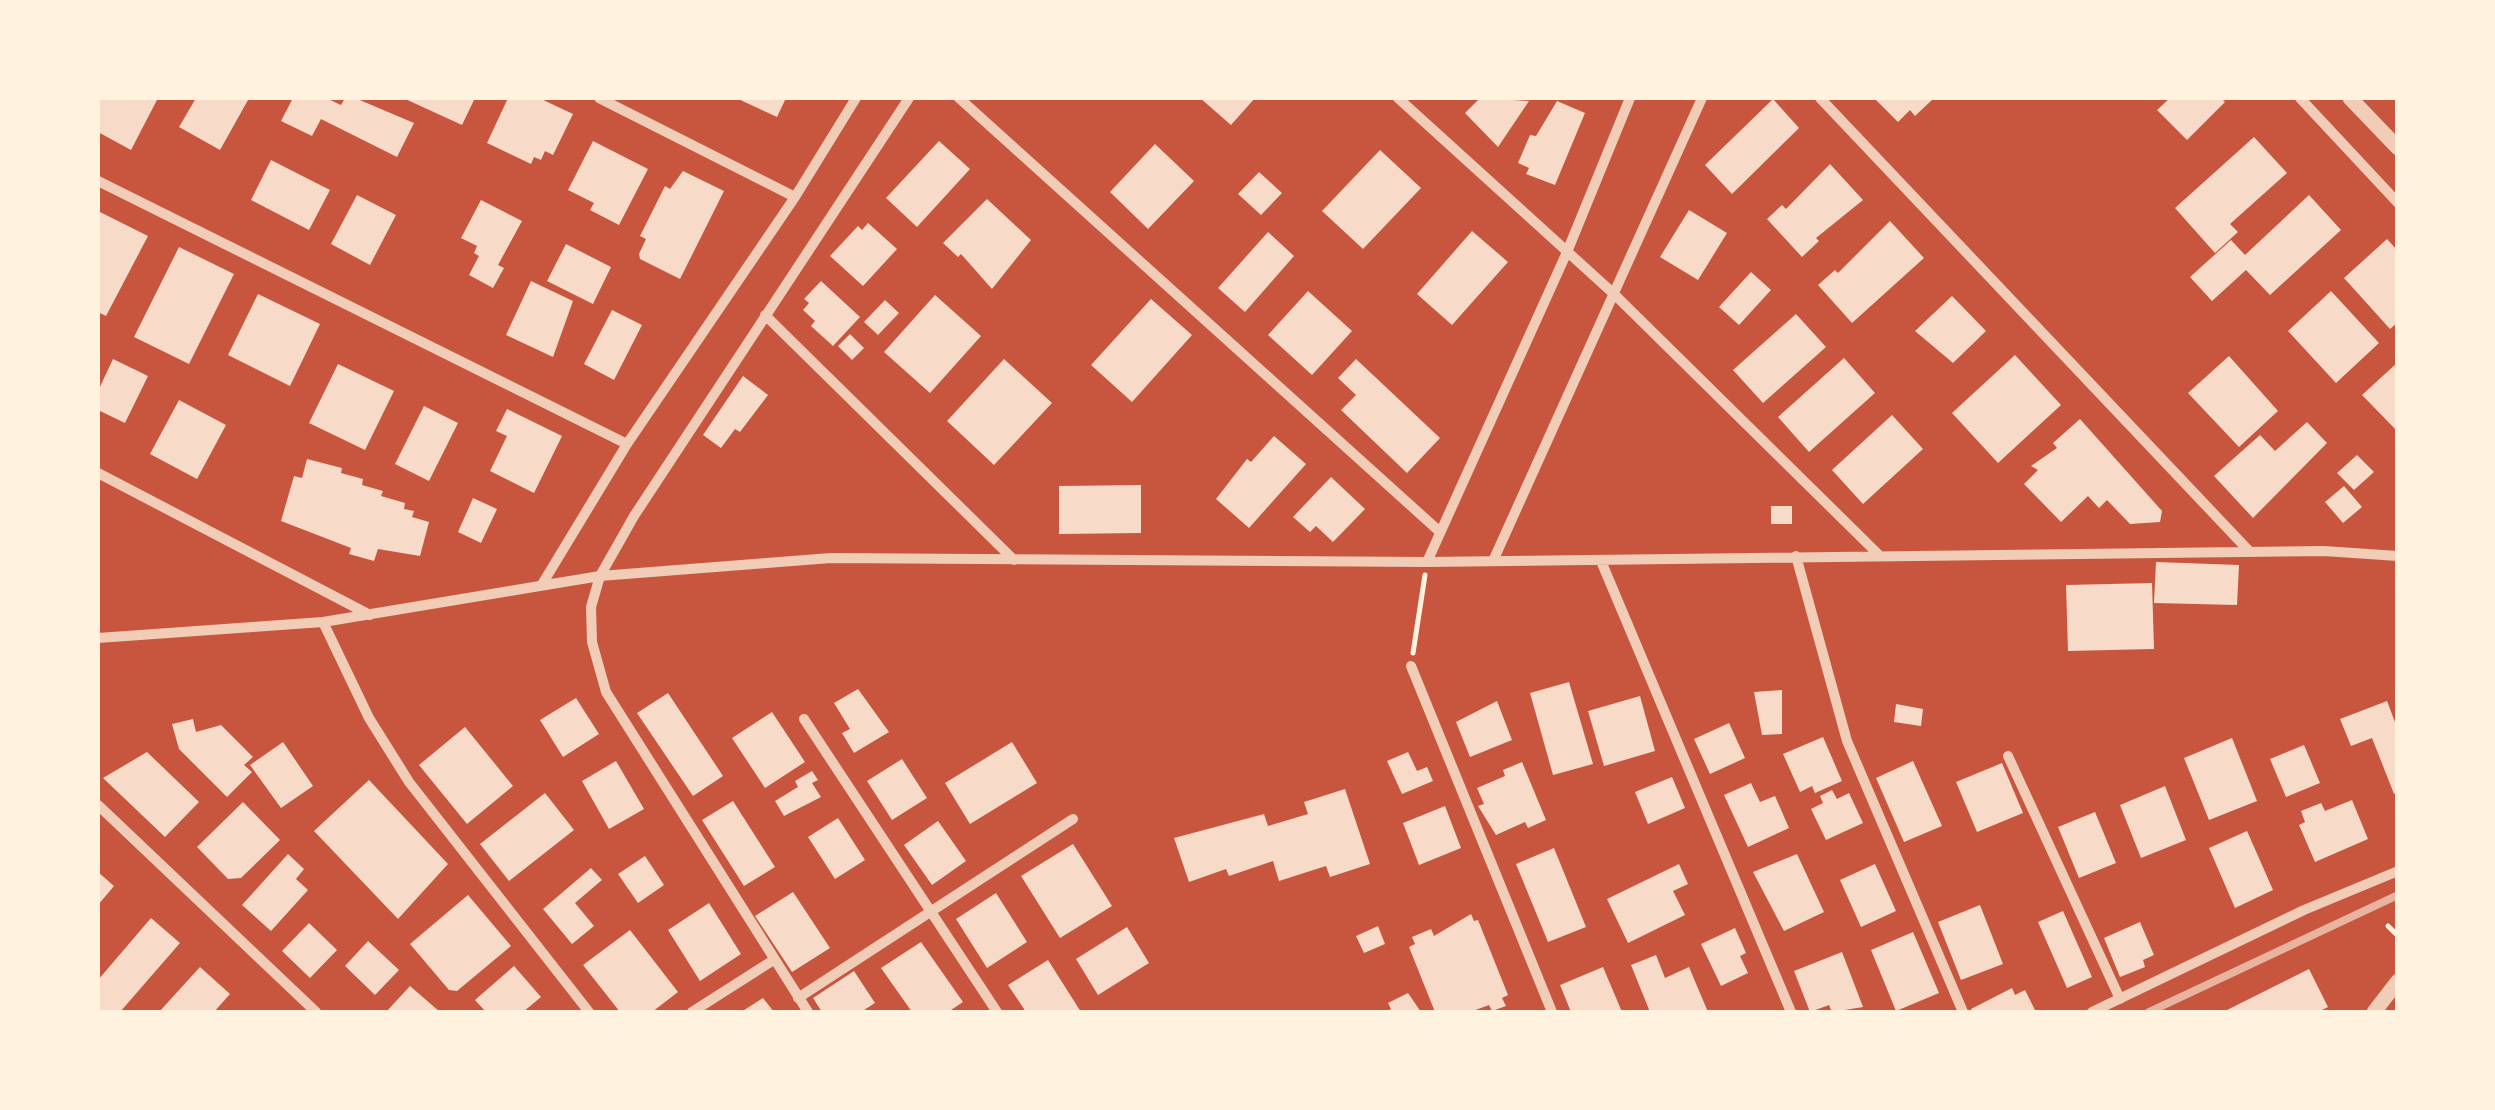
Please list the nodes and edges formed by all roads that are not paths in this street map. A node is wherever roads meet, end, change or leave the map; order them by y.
1 (599, 98) edge
2 (856, 98) edge
3 (908, 98) edge
4 (959, 98) edge
5 (1398, 98) edge
6 (1630, 98) edge
7 (1702, 98) edge
8 (1820, 98) edge
9 (2300, 98) edge
10 (2350, 98) edge
11 (2398, 148) edge
12 (98, 181) edge
13 (795, 197) junction
14 (2398, 204) edge
15 (1566, 252) junction
16 (1614, 294) junction
17 (765, 315) junction
18 (627, 444) junction
19 (98, 473) edge
20 (1440, 532) junction
21 (2250, 552) junction
22 (1878, 554) junction
23 (1796, 556) junction
24 (2398, 556) edge
25 (1014, 560) junction
26 (1493, 561) junction
27 (1601, 561) junction
28 (1427, 562) junction
29 (600, 576) junction
30 (541, 586) junction
31 (371, 615) junction
32 (322, 622) junction
33 (98, 638) edge
34 (1411, 666) road end
35 (804, 719) dead end
36 (2008, 756) dead end
37 (98, 804) edge
38 (1073, 818) dead end
39 (2398, 872) edge
40 (932, 911) junction
41 (772, 961) junction
42 (2398, 980) edge
43 (798, 998) junction
44 (2120, 999) junction
45 (316, 1012) edge
46 (589, 1012) edge
47 (692, 1012) edge
48 (808, 1012) edge
49 (997, 1012) edge
50 (1552, 1012) edge
51 (1791, 1012) edge
52 (1963, 1012) edge
53 (2092, 1012) edge
54 (2374, 1012) edge

1 - 13 street
2 - 13 street
3 - 17 street
4 - 20 street
5 - 15 street
6 - 15 street
7 - 16 street
8 - 21 street
9 - 14 street
10 - 11 street
12 - 18 street
13 - 18 street
15 - 16 street
15 - 20 street
16 - 22 street
16 - 26 street
17 - 25 street
17 - 29 street
18 - 30 street
19 - 31 street
20 - 28 street
21 - 22 street
21 - 24 street
22 - 23 street
23 - 27 street
23 - 52 street
25 - 28 street
25 - 29 street
26 - 27 street
26 - 28 street
27 - 51 street
29 - 30 street
29 - 41 street
30 - 31 street
31 - 32 street
32 - 33 street
32 - 46 street
34 - 50 street
35 - 40 street
36 - 44 street
37 - 45 street
38 - 40 street
39 - 44 street
40 - 43 street
40 - 49 street
41 - 43 street
41 - 47 street
42 - 54 street
43 - 48 street
44 - 53 street

